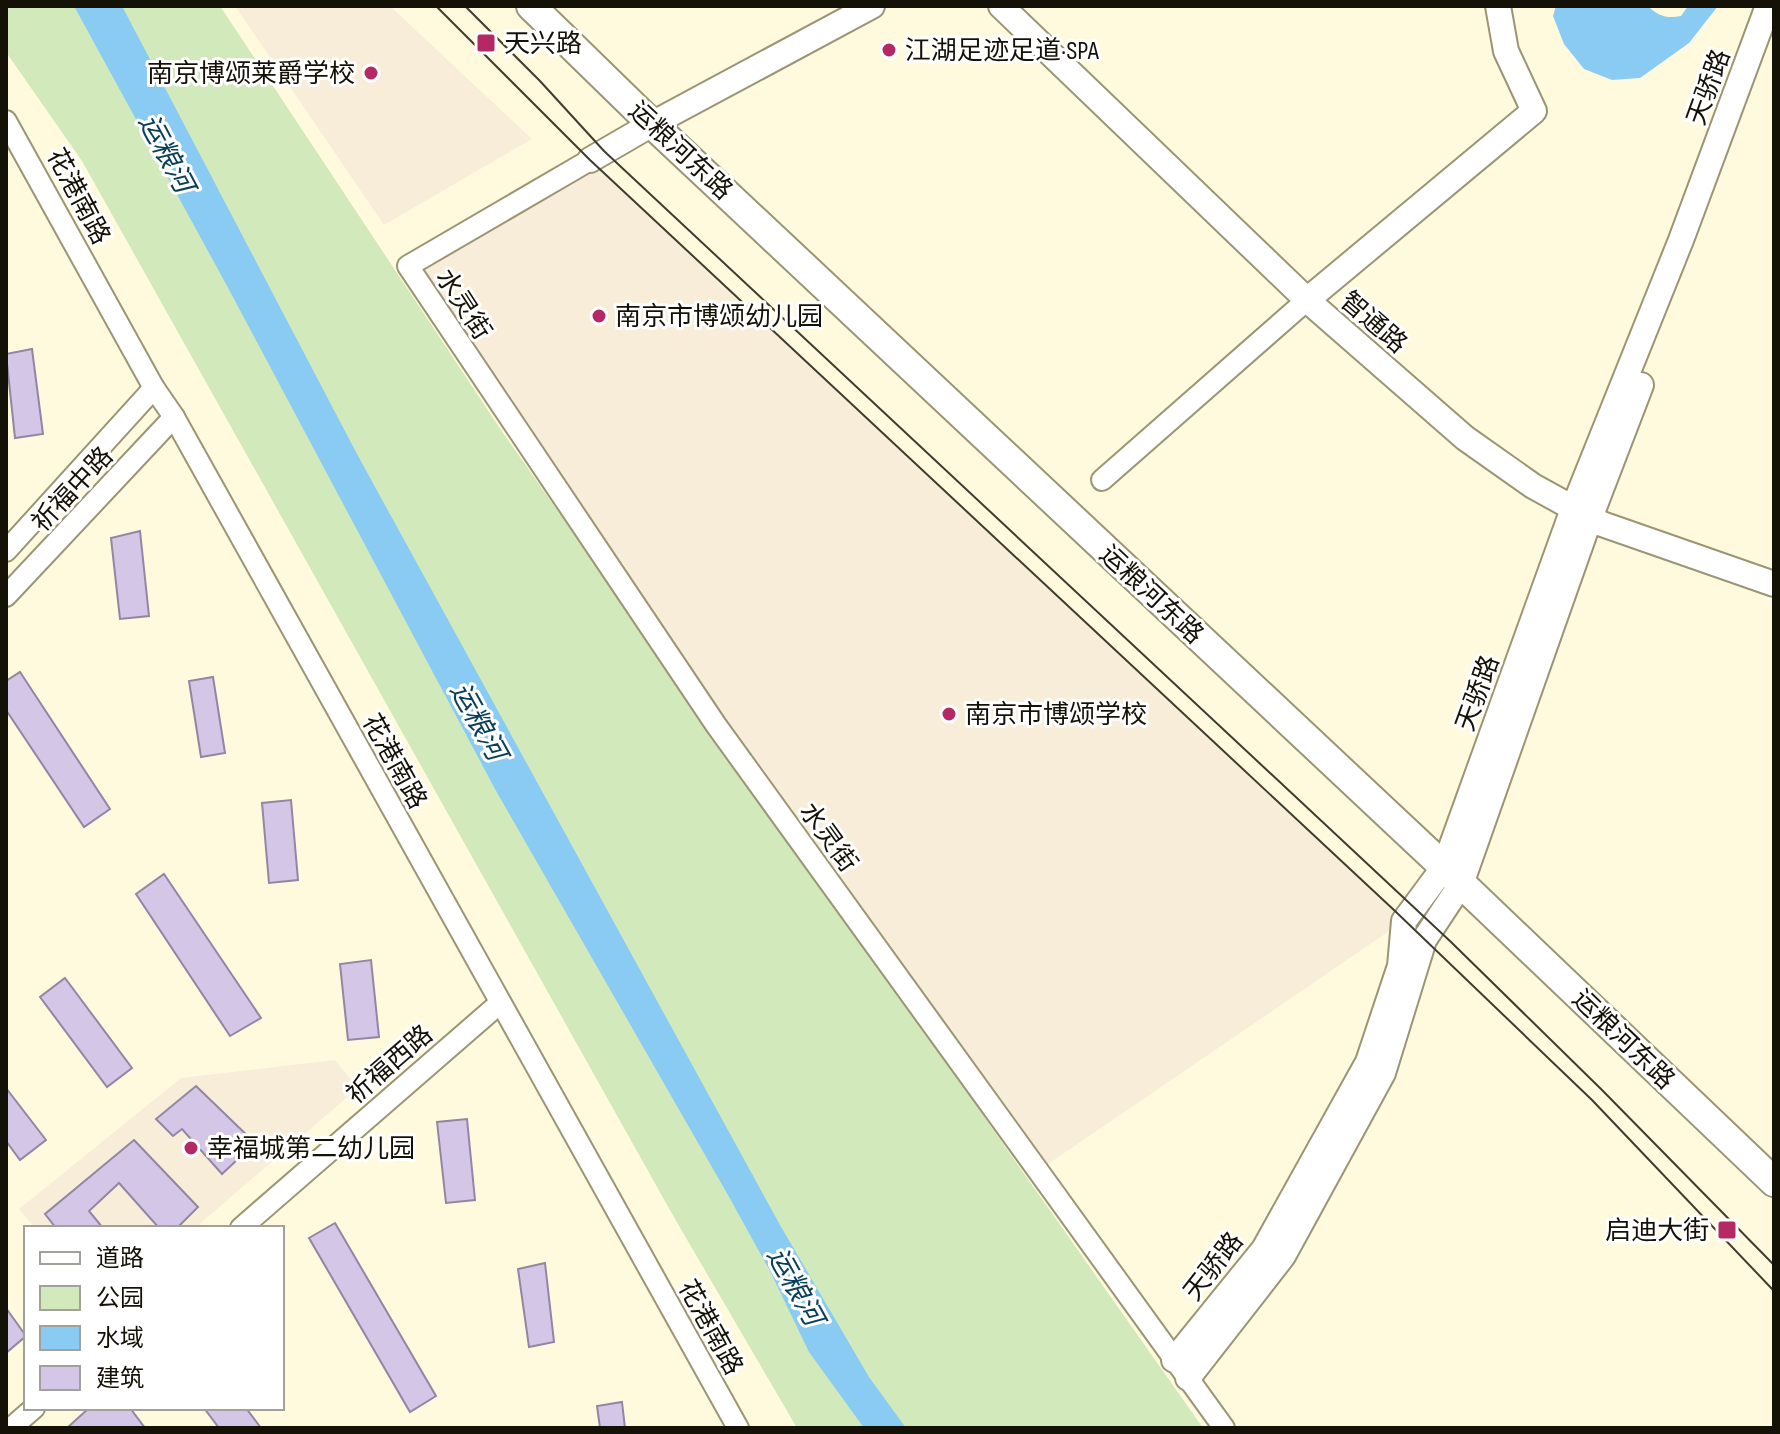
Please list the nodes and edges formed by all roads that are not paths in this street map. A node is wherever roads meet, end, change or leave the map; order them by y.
1 (531, 6) edge
2 (872, 6) edge
3 (1001, 6) edge
4 (1498, 6) edge
5 (1768, 6) edge
6 (1774, 35) edge
7 (6, 121) edge
8 (652, 124) junction
9 (590, 160) joint
10 (1307, 300) junction
11 (154, 388) junction
12 (174, 417) junction
13 (1102, 480) dead end
14 (1582, 513) junction
15 (6, 551) edge
16 (1774, 584) edge
17 (6, 596) edge
18 (1453, 876) junction
19 (500, 1003) junction
20 (1774, 1182) edge
21 (243, 1226) edge
22 (1181, 1369) junction
23 (32, 1410) edge
24 (11, 1428) edge
25 (738, 1428) edge
26 (1224, 1428) edge

1 - 8 main road, 运粮河东路
2 - 8 street
3 - 10 street, 智通路
4 - 10 street
5 - 14 street, 天骄路
6 - 14 street, 天骄路
7 - 11 street, 花港南路
8 - 9 street
8 - 18 main road, 运粮河东路
9 - 22 street, 水灵街
10 - 13 street
10 - 14 street, 智通路
11 - 12 street, 花港南路
11 - 15 street, 祈福中路
12 - 17 street, 祈福中路
12 - 19 street, 花港南路
14 - 16 street, 智通路
14 - 18 street, 天骄路
18 - 20 main road, 运粮河东路
18 - 22 street, 天骄路
19 - 21 street, 祈福西路
19 - 25 street, 花港南路
22 - 26 street, 水灵街
23 - 24 street

